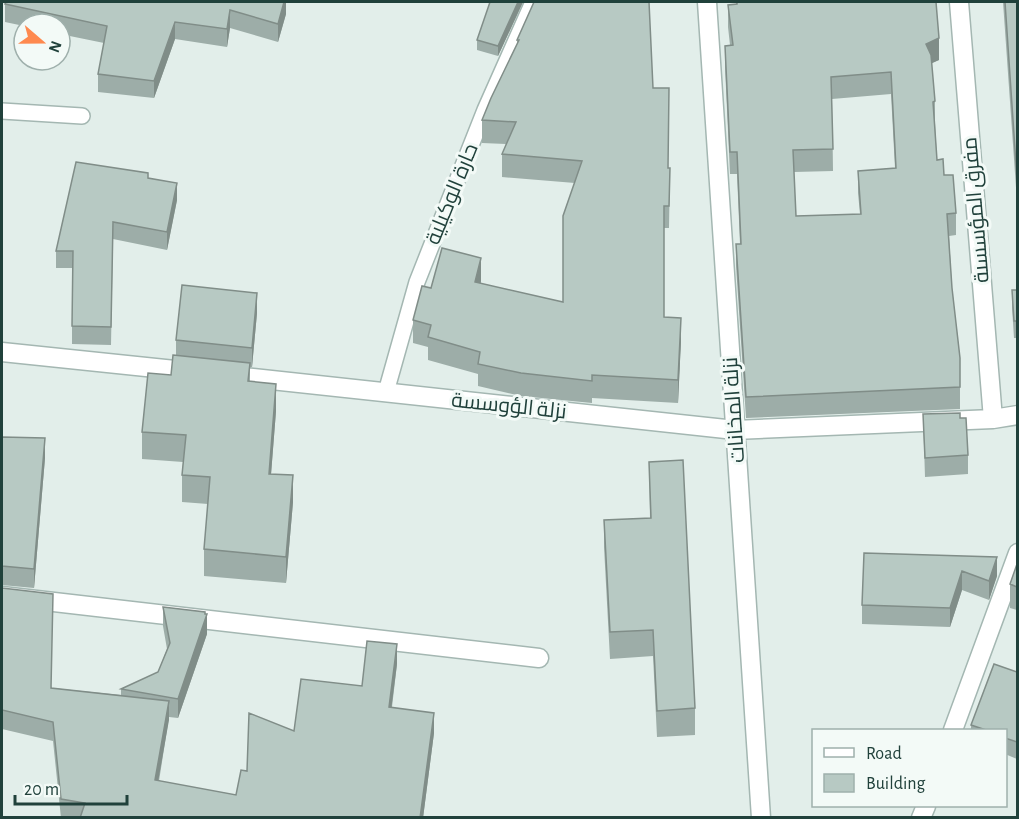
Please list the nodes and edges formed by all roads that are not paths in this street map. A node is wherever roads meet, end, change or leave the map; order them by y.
1 (532, 2) edge
2 (707, 2) edge
3 (959, 2) edge
4 (2, 111) edge
5 (82, 116) dead end
6 (2, 352) edge
7 (386, 393) junction
8 (1017, 415) edge
9 (993, 419) junction
10 (735, 430) junction
11 (1017, 553) edge
12 (2, 596) edge
13 (539, 658) dead end
14 (953, 729) edge
15 (761, 818) edge

1 - 7 lane, حارة الوكيلية
2 - 10 street, نزلة المخانات
3 - 9 street, مفرق المؤسسىة
4 - 5 lane
6 - 7 street, نزلة الؤوسسة
7 - 10 street, نزلة الؤوسسة
8 - 9 street, نزلة الؤوسسة
9 - 10 street, نزلة الؤوسسة
10 - 15 street, نزلة المخانات
11 - 14 street
12 - 13 street

